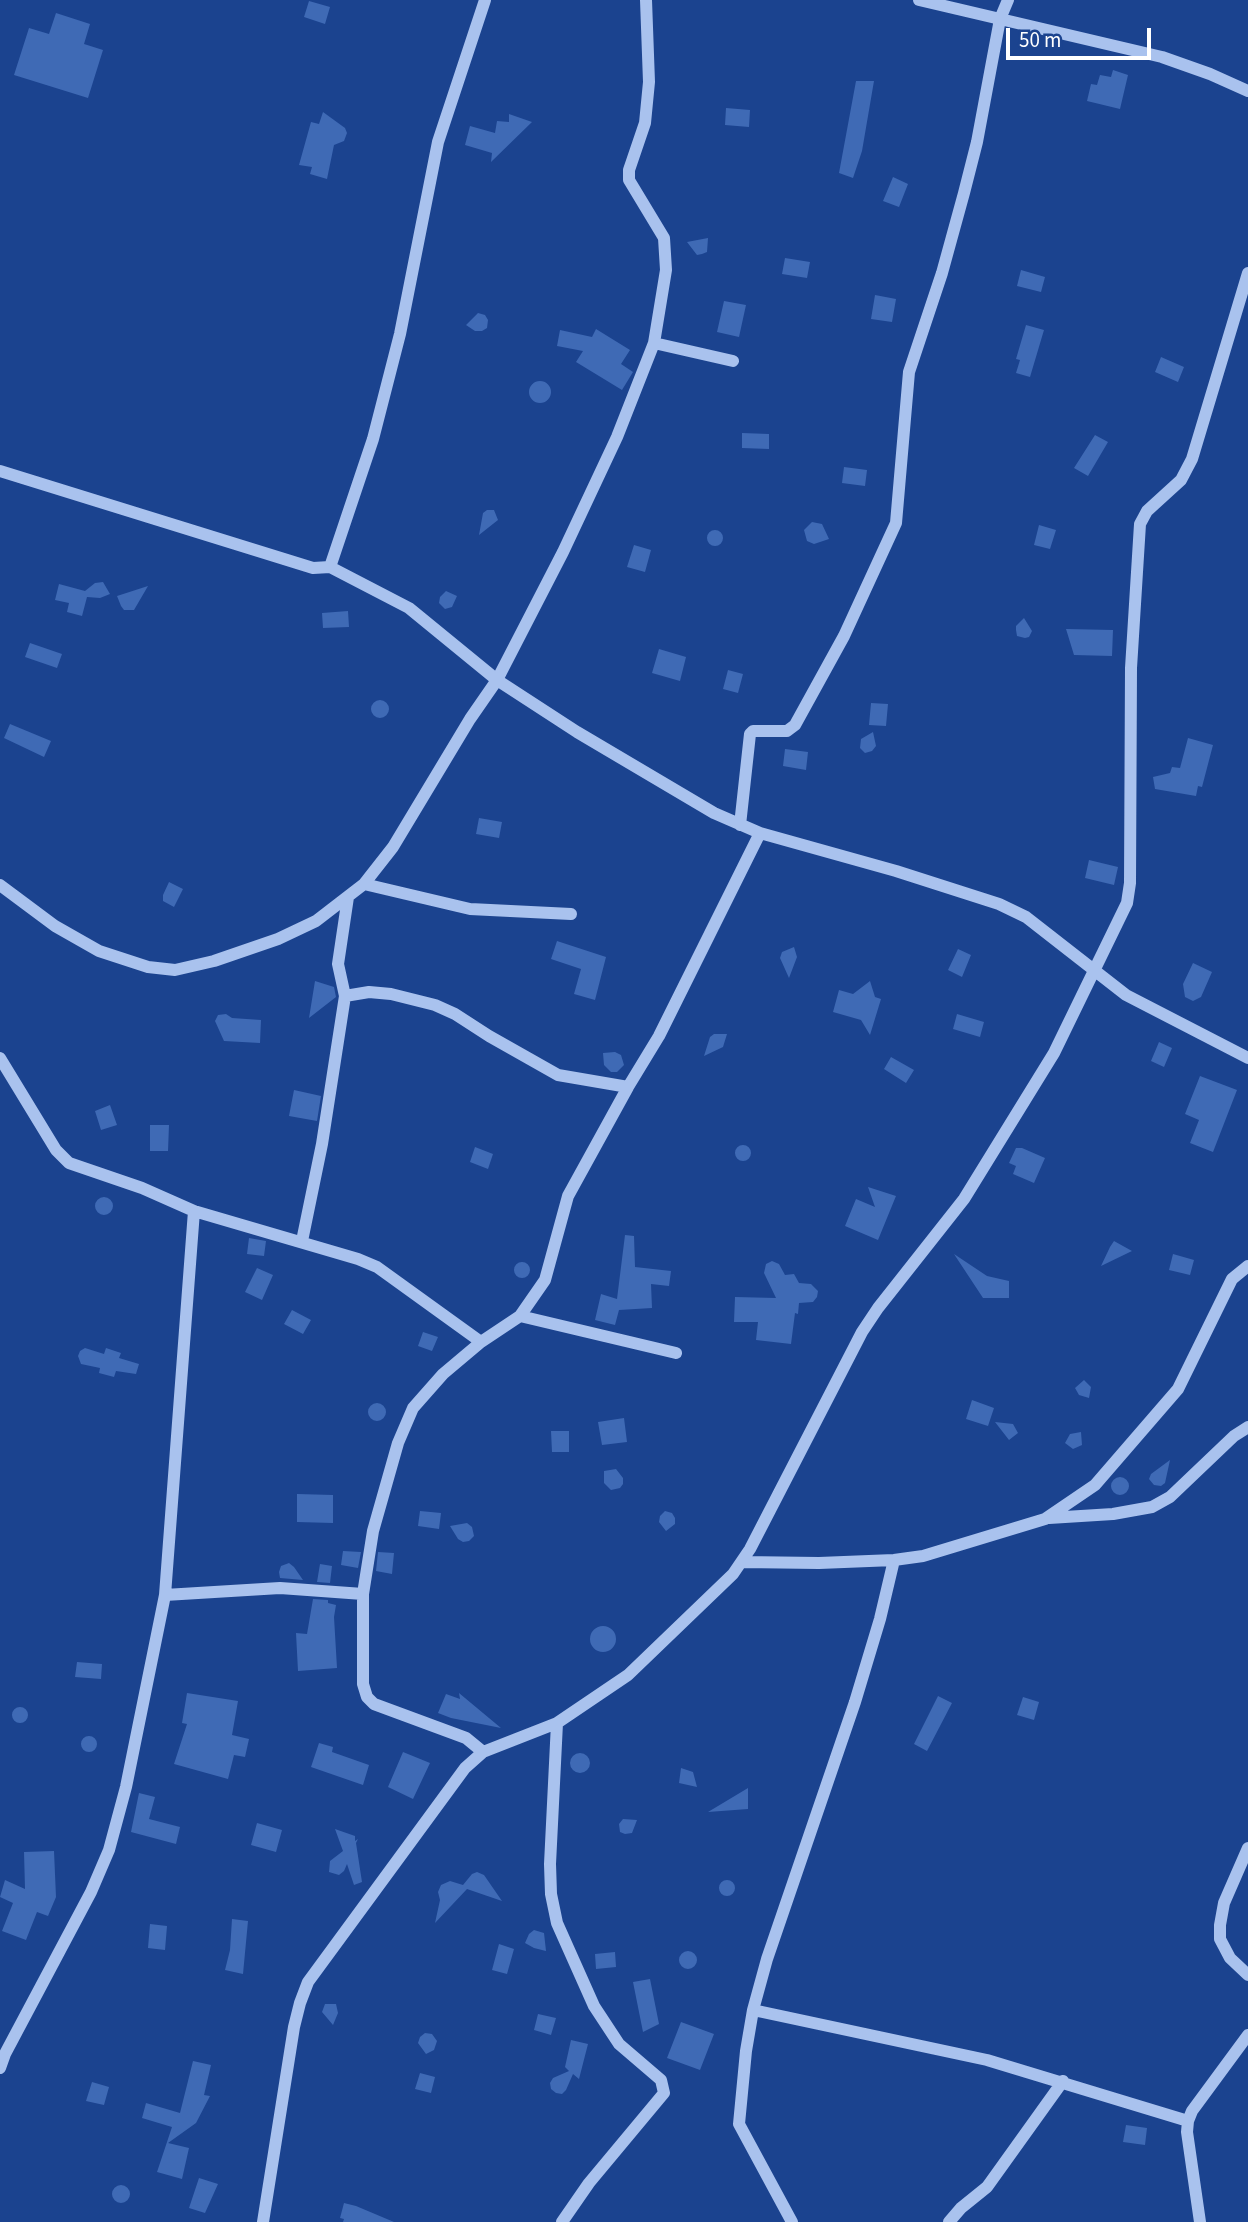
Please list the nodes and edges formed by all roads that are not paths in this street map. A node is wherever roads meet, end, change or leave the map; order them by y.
1 (485, 0) edge
2 (646, 0) edge
3 (919, 0) edge
4 (1008, 0) edge
5 (1000, 19) junction
6 (1248, 91) edge
7 (1248, 274) edge
8 (654, 343) junction
9 (733, 361) dead end
10 (0, 471) edge
11 (330, 567) junction
12 (497, 680) junction
13 (740, 825) junction
14 (760, 833) junction
15 (364, 884) junction
16 (0, 885) edge
17 (348, 897) junction
18 (571, 914) dead end
19 (1093, 970) junction
20 (345, 996) junction
21 (0, 1058) edge
22 (1248, 1058) edge
23 (628, 1087) junction
24 (194, 1211) junction
25 (302, 1241) junction
26 (1248, 1266) edge
27 (520, 1316) junction
28 (481, 1342) junction
29 (676, 1353) dead end
30 (1248, 1427) edge
31 (1045, 1519) junction
32 (894, 1560) junction
33 (742, 1562) junction
34 (363, 1594) junction
35 (165, 1595) junction
36 (557, 1723) junction
37 (484, 1752) junction
38 (1248, 1848) edge
39 (1248, 1975) edge
40 (753, 2010) junction
41 (1248, 2035) edge
42 (0, 2068) edge
43 (1063, 2081) junction
44 (1188, 2121) junction
45 (263, 2222) edge
46 (562, 2222) edge
47 (792, 2222) edge
48 (949, 2222) edge
49 (1200, 2222) edge

1 - 11 street
2 - 8 street
3 - 5 street
4 - 5 street
5 - 6 street
5 - 13 street
7 - 19 street
8 - 9 street
8 - 12 street
10 - 11 street
11 - 12 street
12 - 13 street
12 - 15 street
13 - 14 street
14 - 19 street
14 - 23 street
15 - 17 street
15 - 18 street
16 - 17 street
17 - 20 street
19 - 22 street
19 - 33 street
20 - 23 street
20 - 25 street
21 - 24 street
23 - 27 street
24 - 25 street
24 - 35 street
25 - 28 street
26 - 31 street
27 - 28 street
27 - 29 street
28 - 34 street
30 - 31 street
31 - 32 street
32 - 33 street
32 - 40 street
33 - 36 street
34 - 35 street
34 - 37 street
35 - 42 street
36 - 37 street
36 - 46 street
37 - 45 street
38 - 39 street
40 - 43 street
40 - 47 street
41 - 44 street
43 - 44 street
43 - 48 street
44 - 49 street

